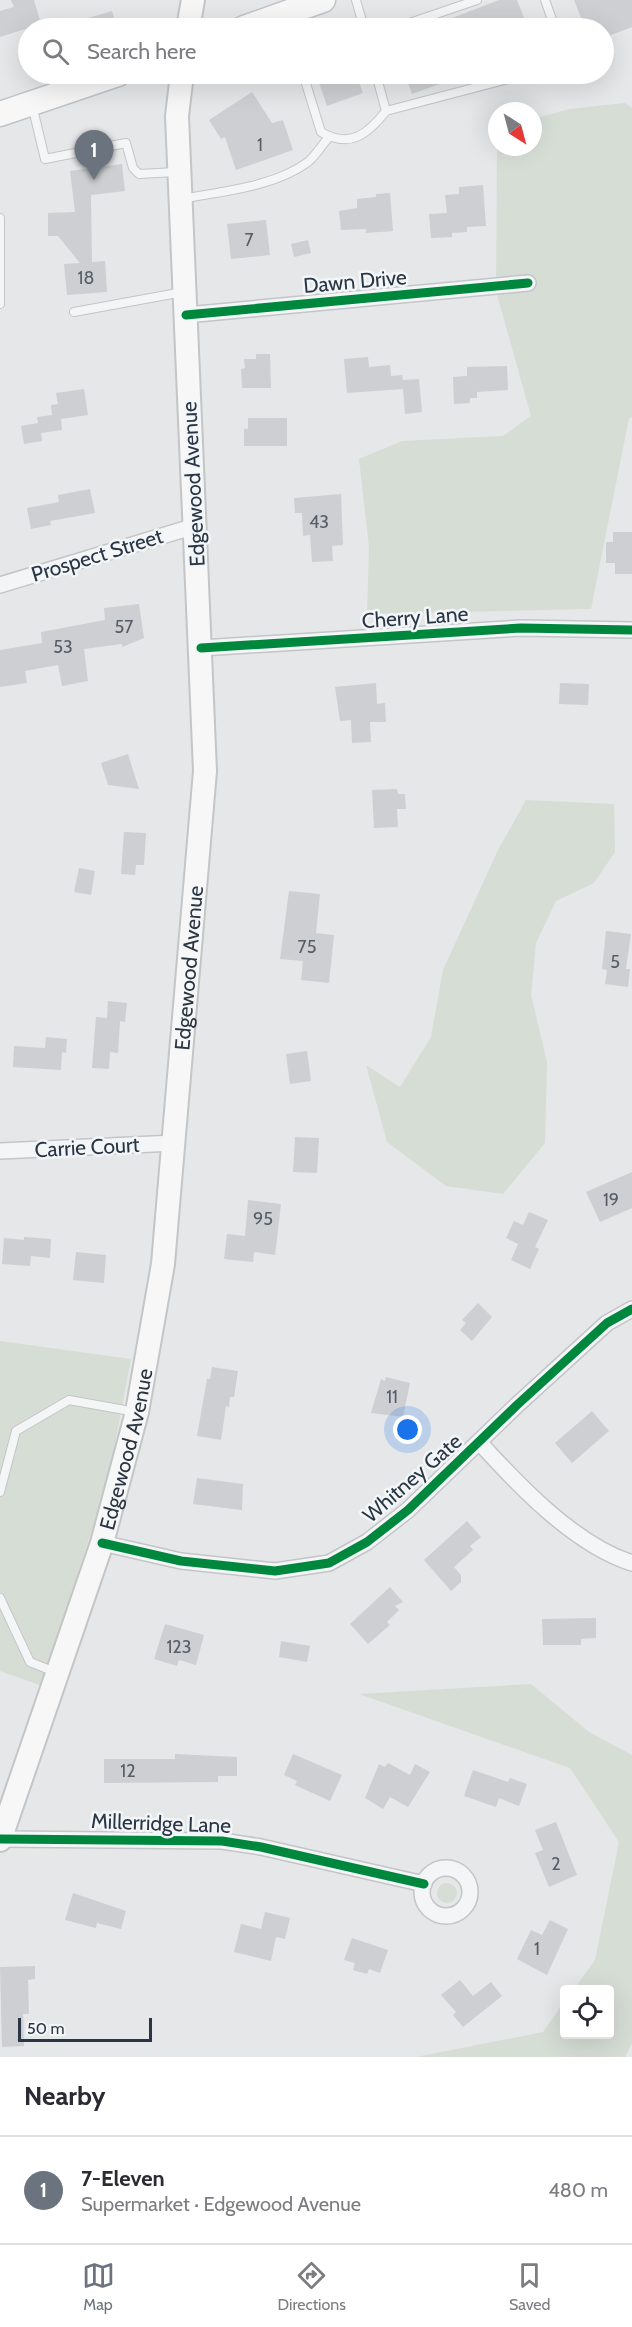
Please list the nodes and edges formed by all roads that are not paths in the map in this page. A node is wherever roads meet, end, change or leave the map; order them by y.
1 (193, 0) edge
2 (323, 0) edge
3 (356, 0) edge
4 (477, 0) edge
5 (545, 0) edge
6 (190, 18) edge
7 (292, 18) edge
8 (361, 18) edge
9 (424, 18) edge
10 (551, 18) edge
11 (89, 84) edge
12 (181, 84) edge
13 (306, 84) edge
14 (379, 84) edge
15 (489, 84) edge
16 (32, 104) junction
17 (386, 111) junction
18 (0, 114) edge
19 (329, 137) junction
20 (180, 172) junction
21 (181, 199) junction
22 (0, 218) edge
23 (528, 283) dead end
24 (185, 292) junction
25 (0, 304) edge
26 (74, 312) dead end
27 (186, 315) junction
28 (195, 526) junction
29 (0, 585) edge
30 (632, 630) edge
31 (201, 648) junction
32 (175, 1143) junction
33 (0, 1151) edge
34 (632, 1310) edge
35 (137, 1412) junction
36 (480, 1443) junction
37 (0, 1492) edge
38 (102, 1543) junction
39 (632, 1563) edge
40 (0, 1598) edge
41 (57, 1674) junction
42 (0, 1840) edge
43 (424, 1884) dead end

1 - 6 main road
2 - 7 main road
3 - 8 lane
4 - 9 lane
5 - 10 lane
11 - 16 main road
12 - 20 main road, Edgewood Avenue
13 - 19 lane
14 - 17 lane
15 - 17 lane
16 - 18 main road
16 - 20 lane
17 - 19 lane
19 - 21 lane
20 - 21 main road, Edgewood Avenue
21 - 24 main road, Edgewood Avenue
22 - 25 lane
23 - 27 street, Dawn Drive
24 - 26 lane
24 - 27 main road, Edgewood Avenue
27 - 28 main road, Edgewood Avenue
28 - 29 street, Prospect Street
28 - 31 main road, Edgewood Avenue
30 - 31 street, Cherry Lane
31 - 32 main road, Edgewood Avenue
32 - 33 street, Carrie Court
32 - 35 main road, Edgewood Avenue
34 - 36 street, Whitney Gate
35 - 37 lane
35 - 38 main road, Edgewood Avenue
36 - 38 street, Whitney Gate
36 - 39 street
38 - 41 main road, Edgewood Avenue
40 - 41 lane
41 - 42 main road, Edgewood Avenue
42 - 43 street, Millerridge Lane

